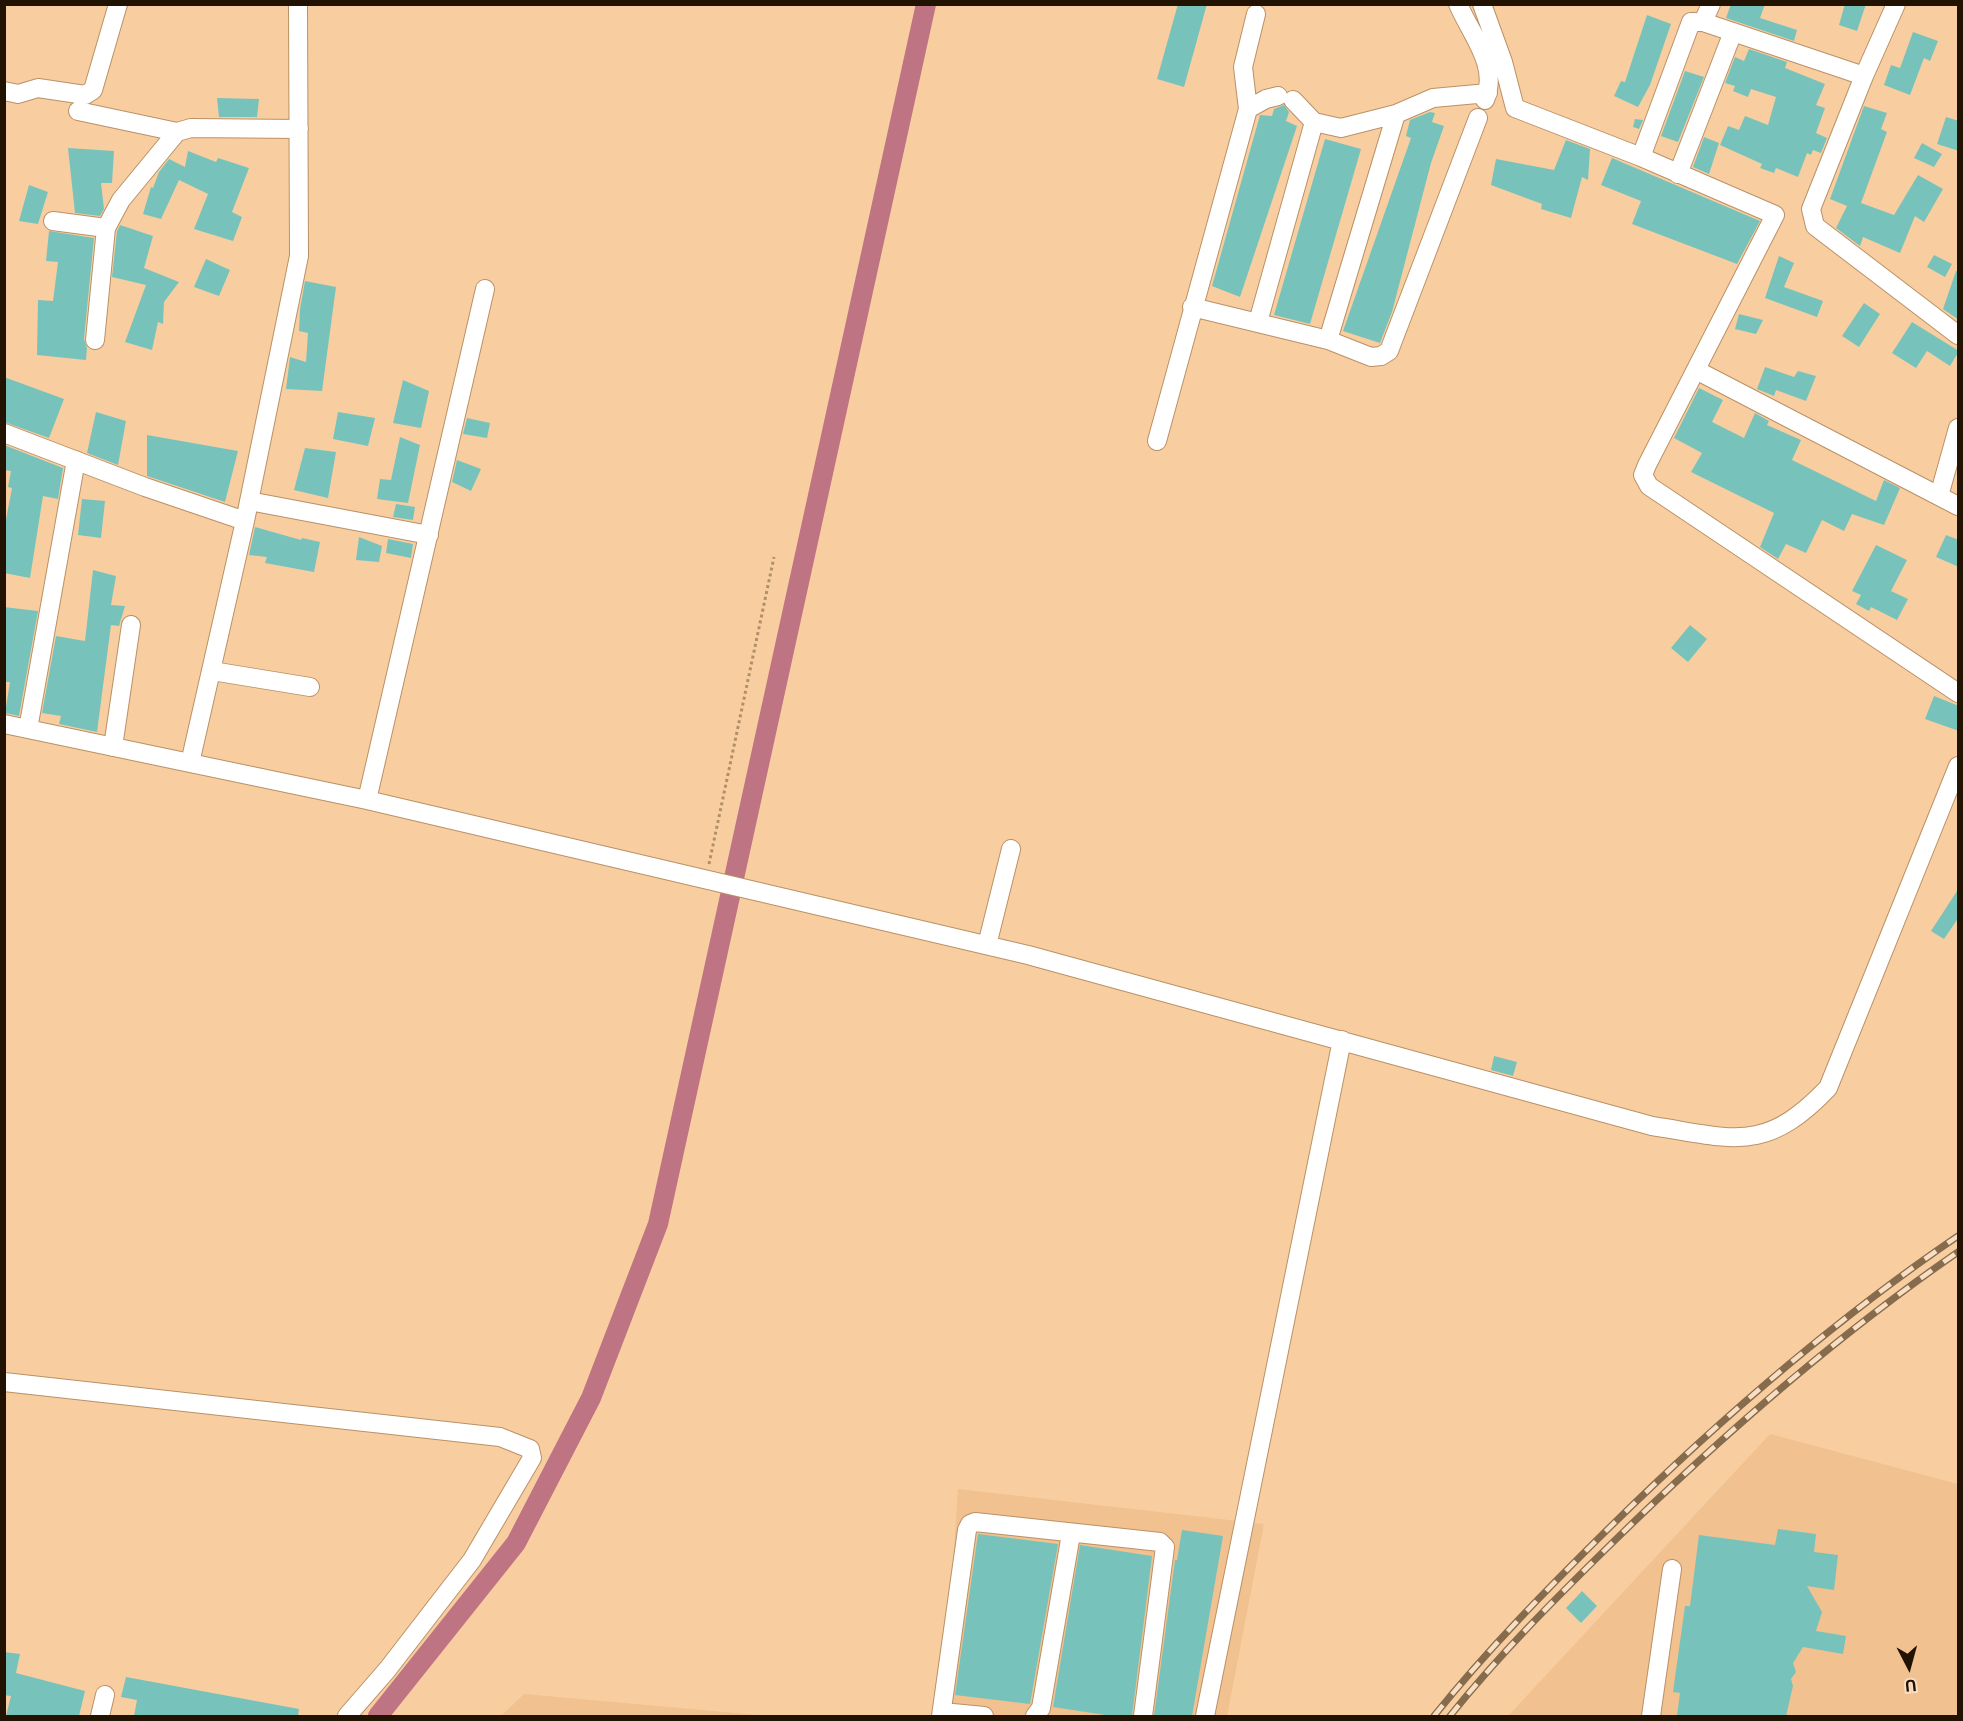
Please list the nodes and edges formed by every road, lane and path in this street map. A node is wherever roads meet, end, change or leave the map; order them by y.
1 (118, 4) edge
2 (298, 4) edge
3 (1482, 4) edge
4 (1711, 4) edge
5 (1896, 4) edge
6 (1460, 10) edge
7 (1256, 14) dead end
8 (1702, 22) junction
9 (1733, 32) junction
10 (1864, 76) junction
11 (4, 92) edge
12 (1248, 109) junction
13 (78, 111) dead end
14 (1396, 114) junction
15 (1478, 118) dead end
16 (1314, 122) junction
17 (299, 129) junction
18 (177, 132) junction
19 (1641, 157) junction
20 (1678, 174) junction
21 (53, 221) dead end
22 (106, 228) junction
23 (485, 289) dead end
24 (1192, 307) junction
25 (1258, 322) junction
26 (1959, 335) edge
27 (94, 340) dead end
28 (1328, 340) junction
29 (1696, 370) junction
30 (1959, 428) edge
31 (4, 433) edge
32 (1157, 441) dead end
33 (76, 460) junction
34 (1939, 496) junction
35 (249, 501) junction
36 (1959, 506) edge
37 (245, 521) junction
38 (429, 535) junction
39 (774, 556) dead end
40 (131, 625) dead end
41 (212, 670) junction
42 (310, 687) dead end
43 (1959, 693) edge
44 (4, 724) edge
45 (28, 729) junction
46 (113, 747) junction
47 (190, 763) junction
48 (1959, 766) edge
49 (367, 800) junction
50 (1011, 849) dead end
51 (709, 881) junction
52 (987, 945) junction
53 (1342, 1040) junction
54 (4, 1382) edge
55 (1071, 1534) junction
56 (1672, 1569) dead end
57 (105, 1695) dead end
58 (941, 1714) edge
59 (100, 1716) edge
60 (347, 1716) edge
61 (984, 1716) edge
62 (1035, 1716) edge
63 (1143, 1716) edge
64 (1205, 1716) edge
65 (1651, 1716) edge

1 - 11 street
2 - 17 street
3 - 19 street
4 - 8 street
5 - 10 street
6 - 14 street
7 - 12 street
8 - 9 street
8 - 19 street
9 - 10 street
9 - 20 street
10 - 26 street
12 - 16 street
12 - 24 street
13 - 18 street
14 - 16 street
14 - 28 street
15 - 28 street
16 - 25 street
17 - 18 street
17 - 35 street
18 - 22 street
19 - 20 street
20 - 29 street
21 - 22 street
22 - 27 street
23 - 38 street
24 - 25 street
24 - 32 street
25 - 28 street
29 - 34 street
29 - 43 street
30 - 34 street
31 - 33 street
33 - 37 street
33 - 45 street
34 - 36 street
35 - 37 street
35 - 38 street
37 - 41 street
38 - 49 street
39 - 51 path
40 - 46 street
41 - 42 street
41 - 47 street
44 - 45 street
45 - 46 street
46 - 47 street
47 - 49 street
48 - 53 street
49 - 51 street
50 - 52 street
51 - 52 street
52 - 53 street
53 - 64 street
54 - 60 street
55 - 58 street
55 - 62 street
55 - 63 street
56 - 65 street
57 - 59 street
58 - 61 street

